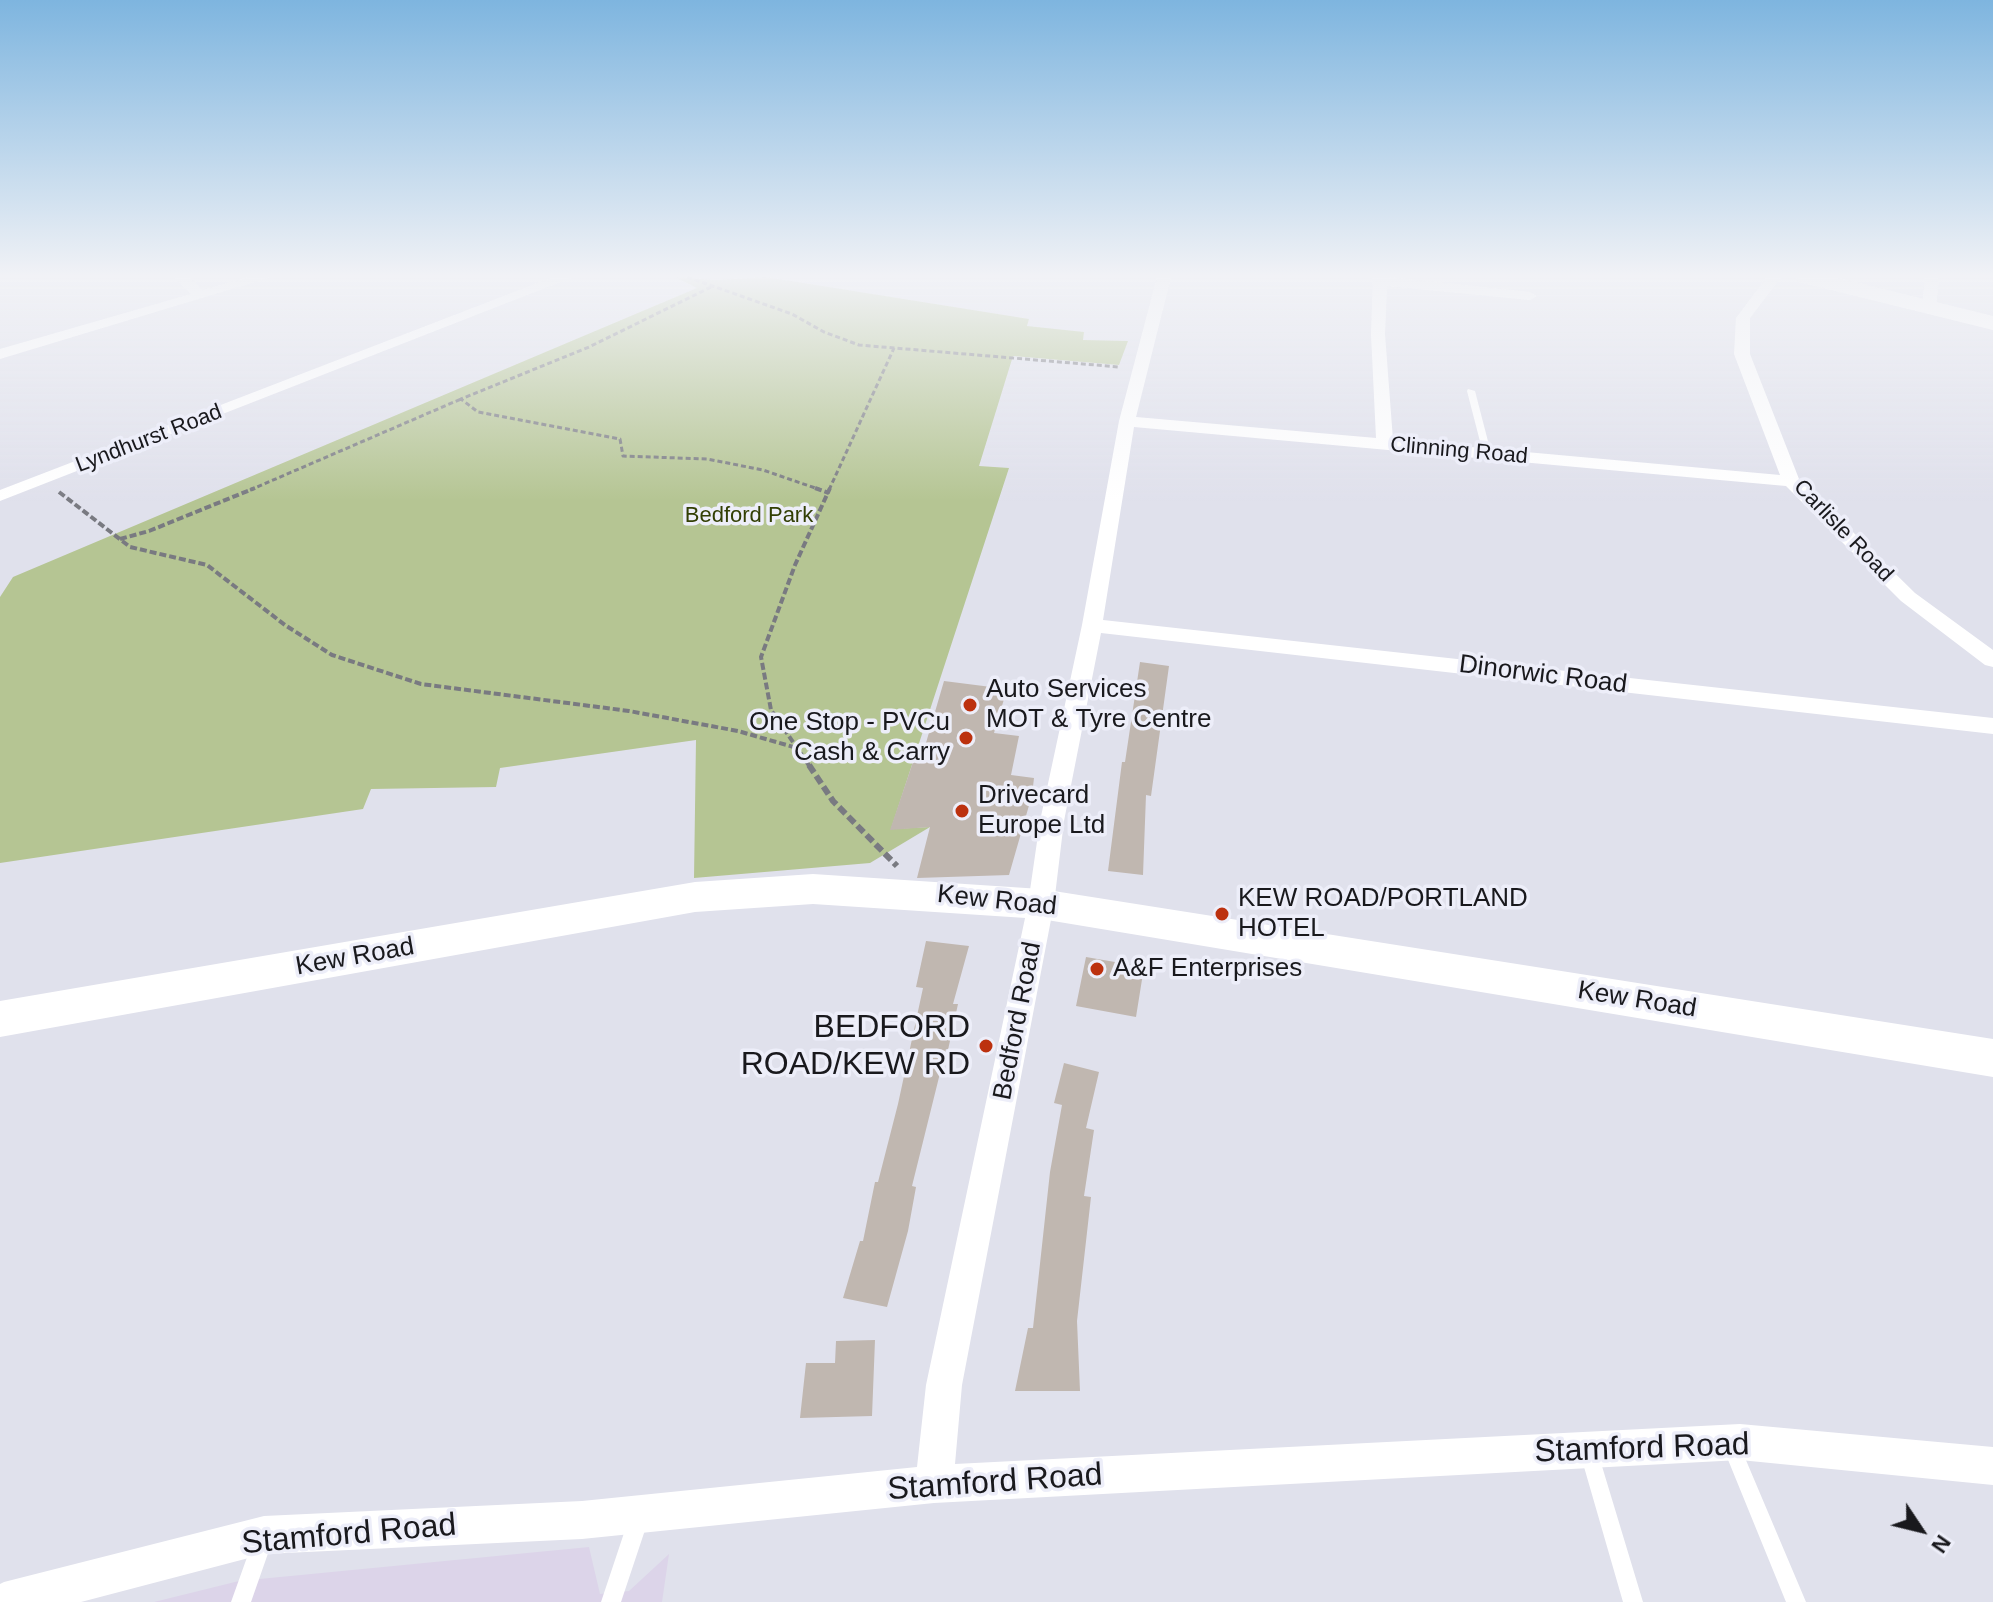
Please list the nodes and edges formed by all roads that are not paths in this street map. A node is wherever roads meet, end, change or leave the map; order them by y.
1 (374, 352) edge
2 (1144, 352) edge
3 (1379, 352) edge
4 (1742, 352) edge
5 (1471, 391) dead end
6 (1127, 421) junction
7 (1385, 444) junction
8 (1487, 453) junction
9 (1791, 481) junction
10 (0, 496) edge
11 (1092, 625) junction
12 (1993, 660) edge
13 (1993, 726) edge
14 (1041, 904) junction
15 (0, 1019) edge
16 (1993, 1058) edge
17 (1730, 1442) junction
18 (1588, 1450) junction
19 (1993, 1466) edge
20 (934, 1484) junction
21 (641, 1514) junction
22 (264, 1535) junction
23 (4, 1602) edge
24 (241, 1602) edge
25 (611, 1602) edge
26 (1633, 1602) edge
27 (1796, 1602) edge

1 - 10 street, Lyndhurst Road
2 - 6 street, Bedford Road
3 - 7 street
4 - 9 street, Carlisle Road
5 - 8 lane
6 - 7 street, Clinning Road
6 - 11 street, Bedford Road
7 - 8 street, Clinning Road
8 - 9 street, Clinning Road
9 - 12 street, Carlisle Road
11 - 13 street, Dinorwic Road
11 - 14 street, Bedford Road
14 - 15 main road, Kew Road
14 - 16 main road, Kew Road
14 - 20 street, Bedford Road
17 - 18 street, Stamford Road
17 - 19 street, Stamford Road
17 - 27 lane
18 - 20 street, Stamford Road
18 - 26 lane
20 - 21 street, Stamford Road
21 - 22 street, Stamford Road
21 - 25 lane
22 - 23 street, Stamford Road
22 - 24 lane

